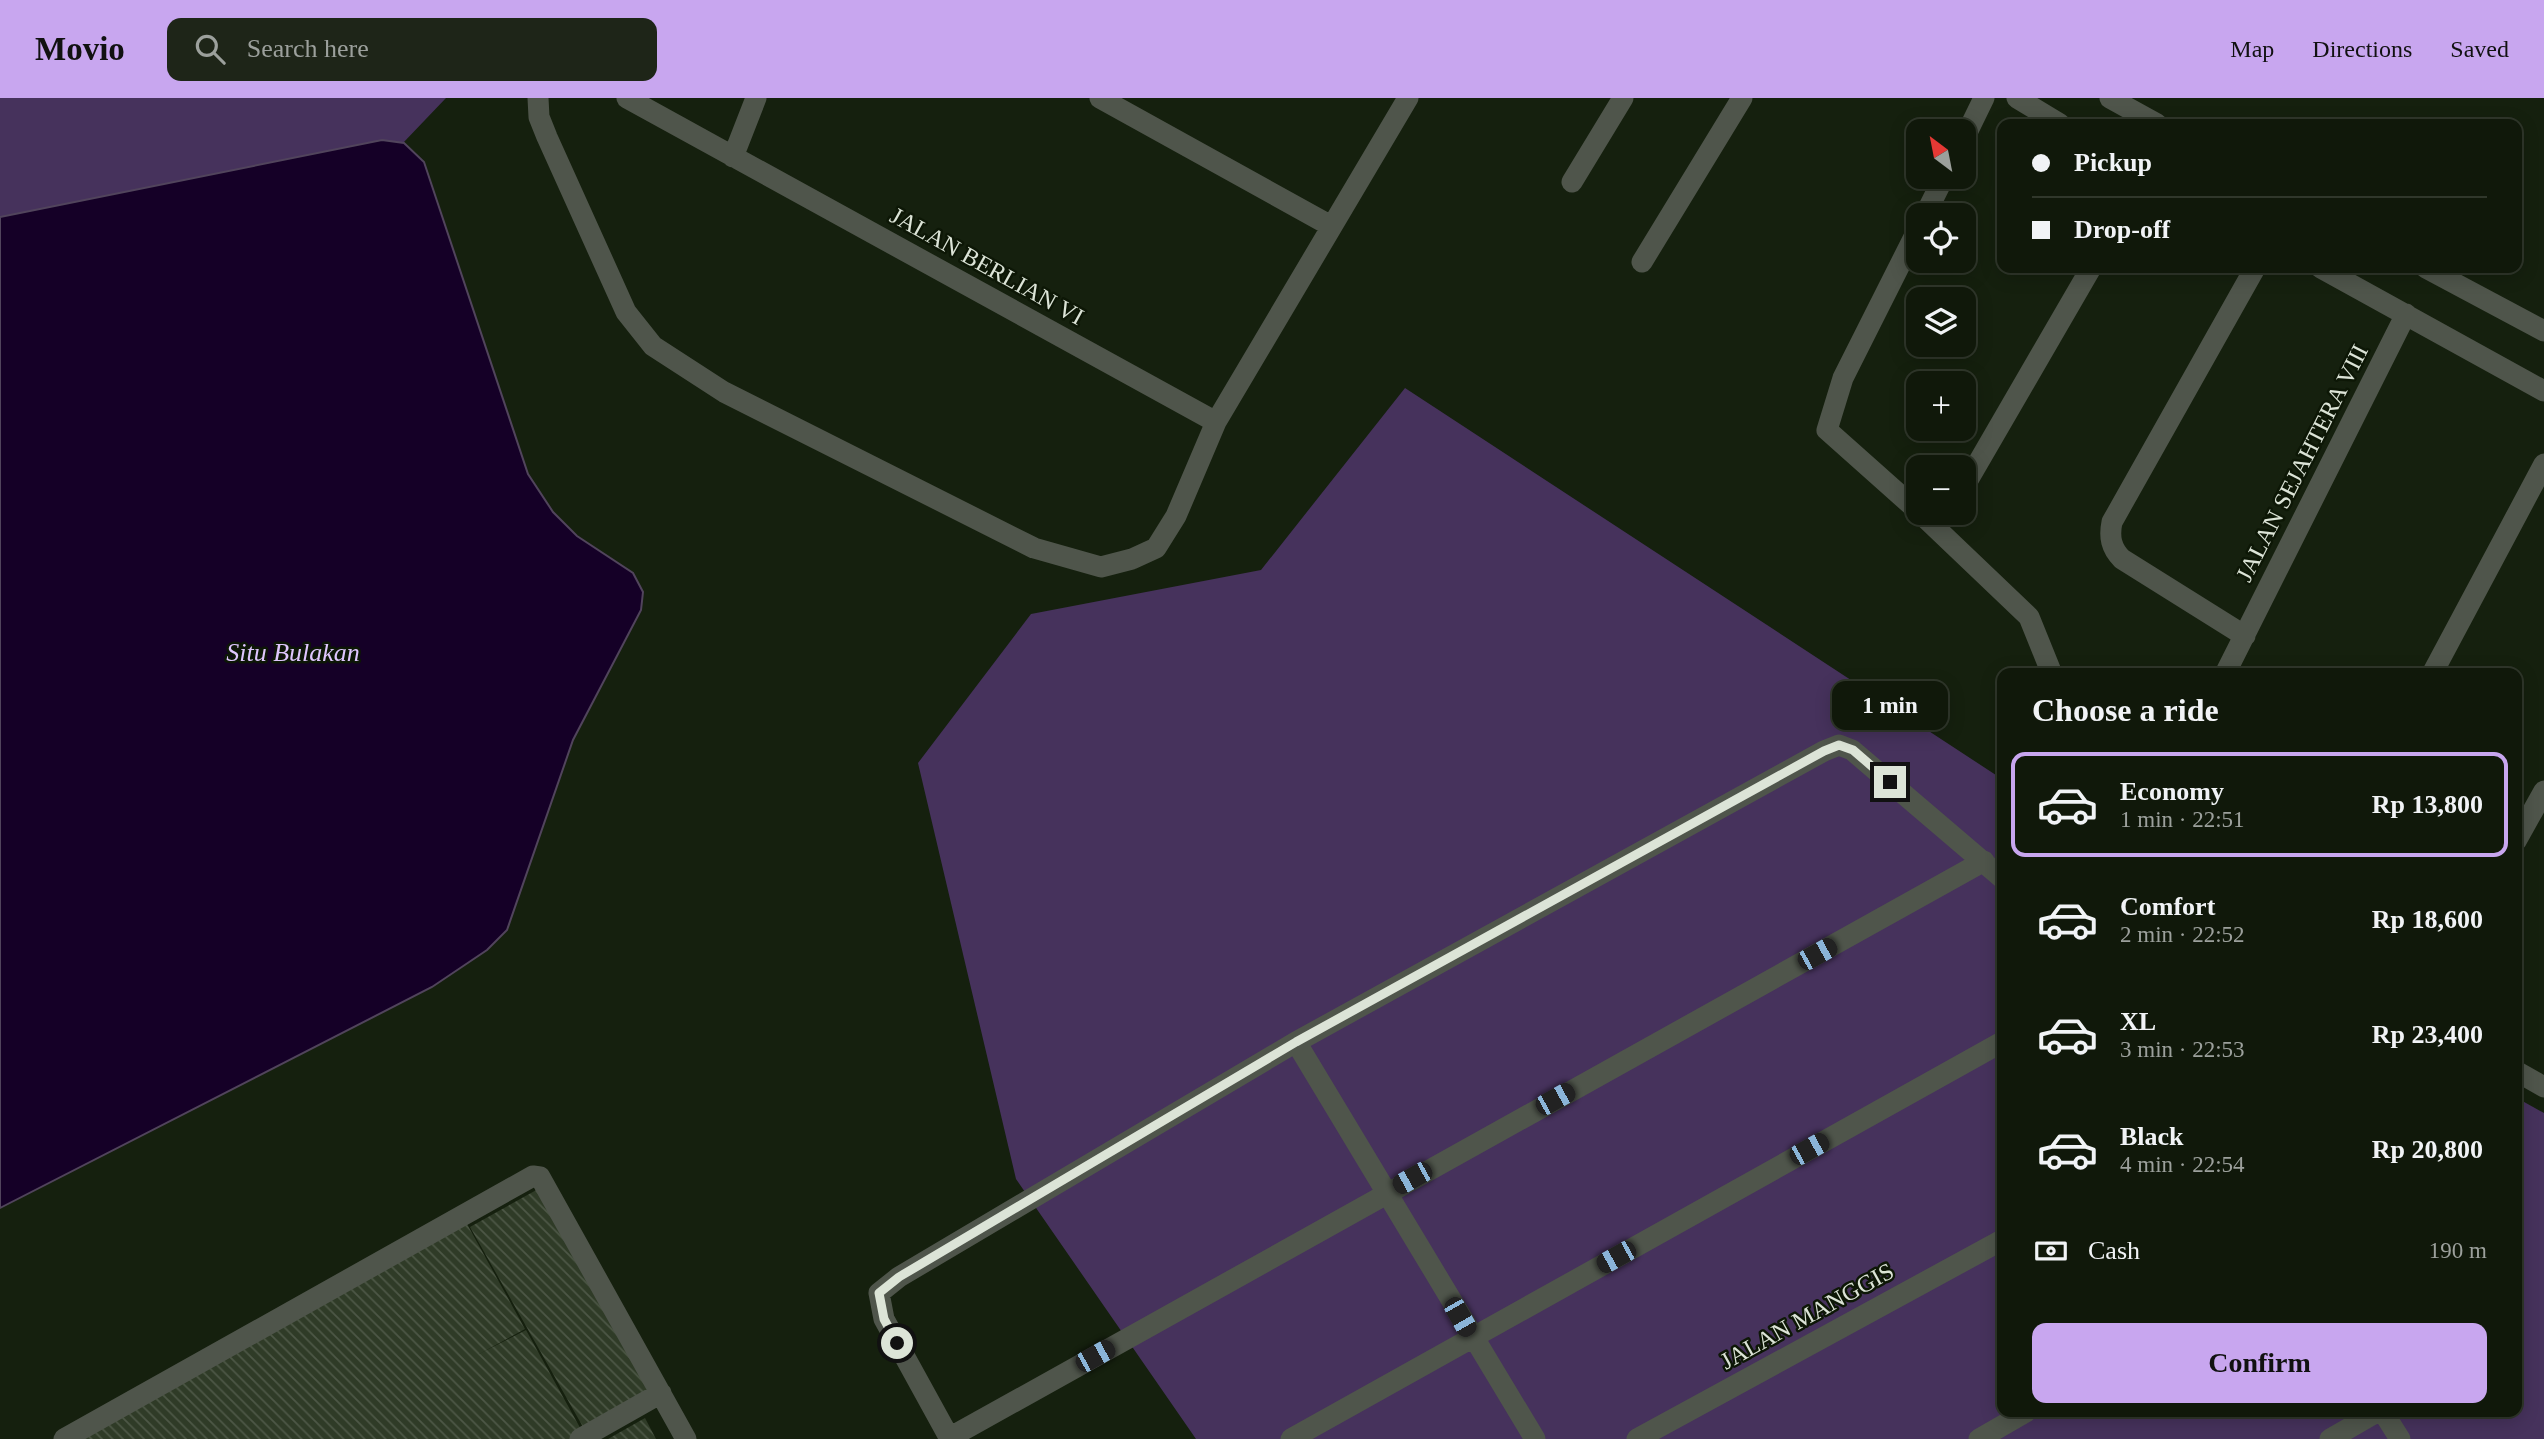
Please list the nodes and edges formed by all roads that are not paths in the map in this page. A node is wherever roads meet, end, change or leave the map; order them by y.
1 (538, 98) edge
2 (627, 98) edge
3 (756, 98) edge
4 (1100, 98) edge
5 (1408, 98) edge
6 (1623, 98) edge
7 (1742, 98) edge
8 (1984, 98) edge
9 (2017, 98) edge
10 (2110, 98) edge
11 (1974, 119) edge
12 (2052, 119) edge
13 (2148, 119) edge
14 (733, 157) junction
15 (1573, 182) dead end
16 (1331, 226) junction
17 (1906, 253) edge
18 (1642, 262) dead end
19 (2088, 273) edge
20 (2252, 273) edge
21 (2330, 273) edge
22 (2435, 273) edge
23 (2406, 314) junction
24 (2544, 331) edge
25 (2544, 391) edge
26 (1216, 422) junction
27 (2544, 464) edge
28 (1976, 466) edge
29 (1906, 500) edge
30 (1947, 525) edge
31 (2245, 636) junction
32 (2050, 668) edge
33 (2228, 668) edge
34 (2435, 668) edge
35 (2544, 791) edge
36 (2522, 830) edge
37 (1984, 861) junction
38 (1997, 873) edge
39 (1296, 1042) junction
40 (1997, 1045) edge
41 (2522, 1074) edge
42 (2544, 1087) edge
43 (1388, 1191) junction
44 (1997, 1243) edge
45 (1472, 1338) junction
46 (661, 1393) junction
47 (2017, 1417) edge
48 (2368, 1417) edge
49 (2386, 1417) edge
50 (949, 1438) edge
51 (64, 1439) edge
52 (580, 1439) edge
53 (686, 1439) edge
54 (1291, 1439) edge
55 (1535, 1439) edge
56 (1637, 1439) edge
57 (1979, 1439) edge
58 (2330, 1439) edge
59 (2400, 1439) edge

1 - 26 street
2 - 14 street, JALAN BERLIAN VI
3 - 14 street
4 - 16 street
5 - 16 street
6 - 15 street
7 - 18 street
8 - 11 street
9 - 12 street
10 - 13 street
14 - 26 street, JALAN BERLIAN VI
16 - 26 street
17 - 29 street
19 - 28 street
20 - 31 street
21 - 23 street
22 - 24 street
23 - 25 street
23 - 31 street, JALAN SEJAHTERA VIII
27 - 34 street
30 - 32 street
31 - 33 street, JALAN SEJAHTERA VIII
35 - 36 street
37 - 38 street
37 - 39 street
37 - 43 street
39 - 43 street
39 - 50 street
40 - 45 street
41 - 42 street
43 - 45 street
43 - 50 street
44 - 56 street, JALAN MANGGIS
45 - 54 street
45 - 55 street
46 - 51 street
46 - 52 street
46 - 53 street
47 - 57 street
48 - 58 street
49 - 59 street

